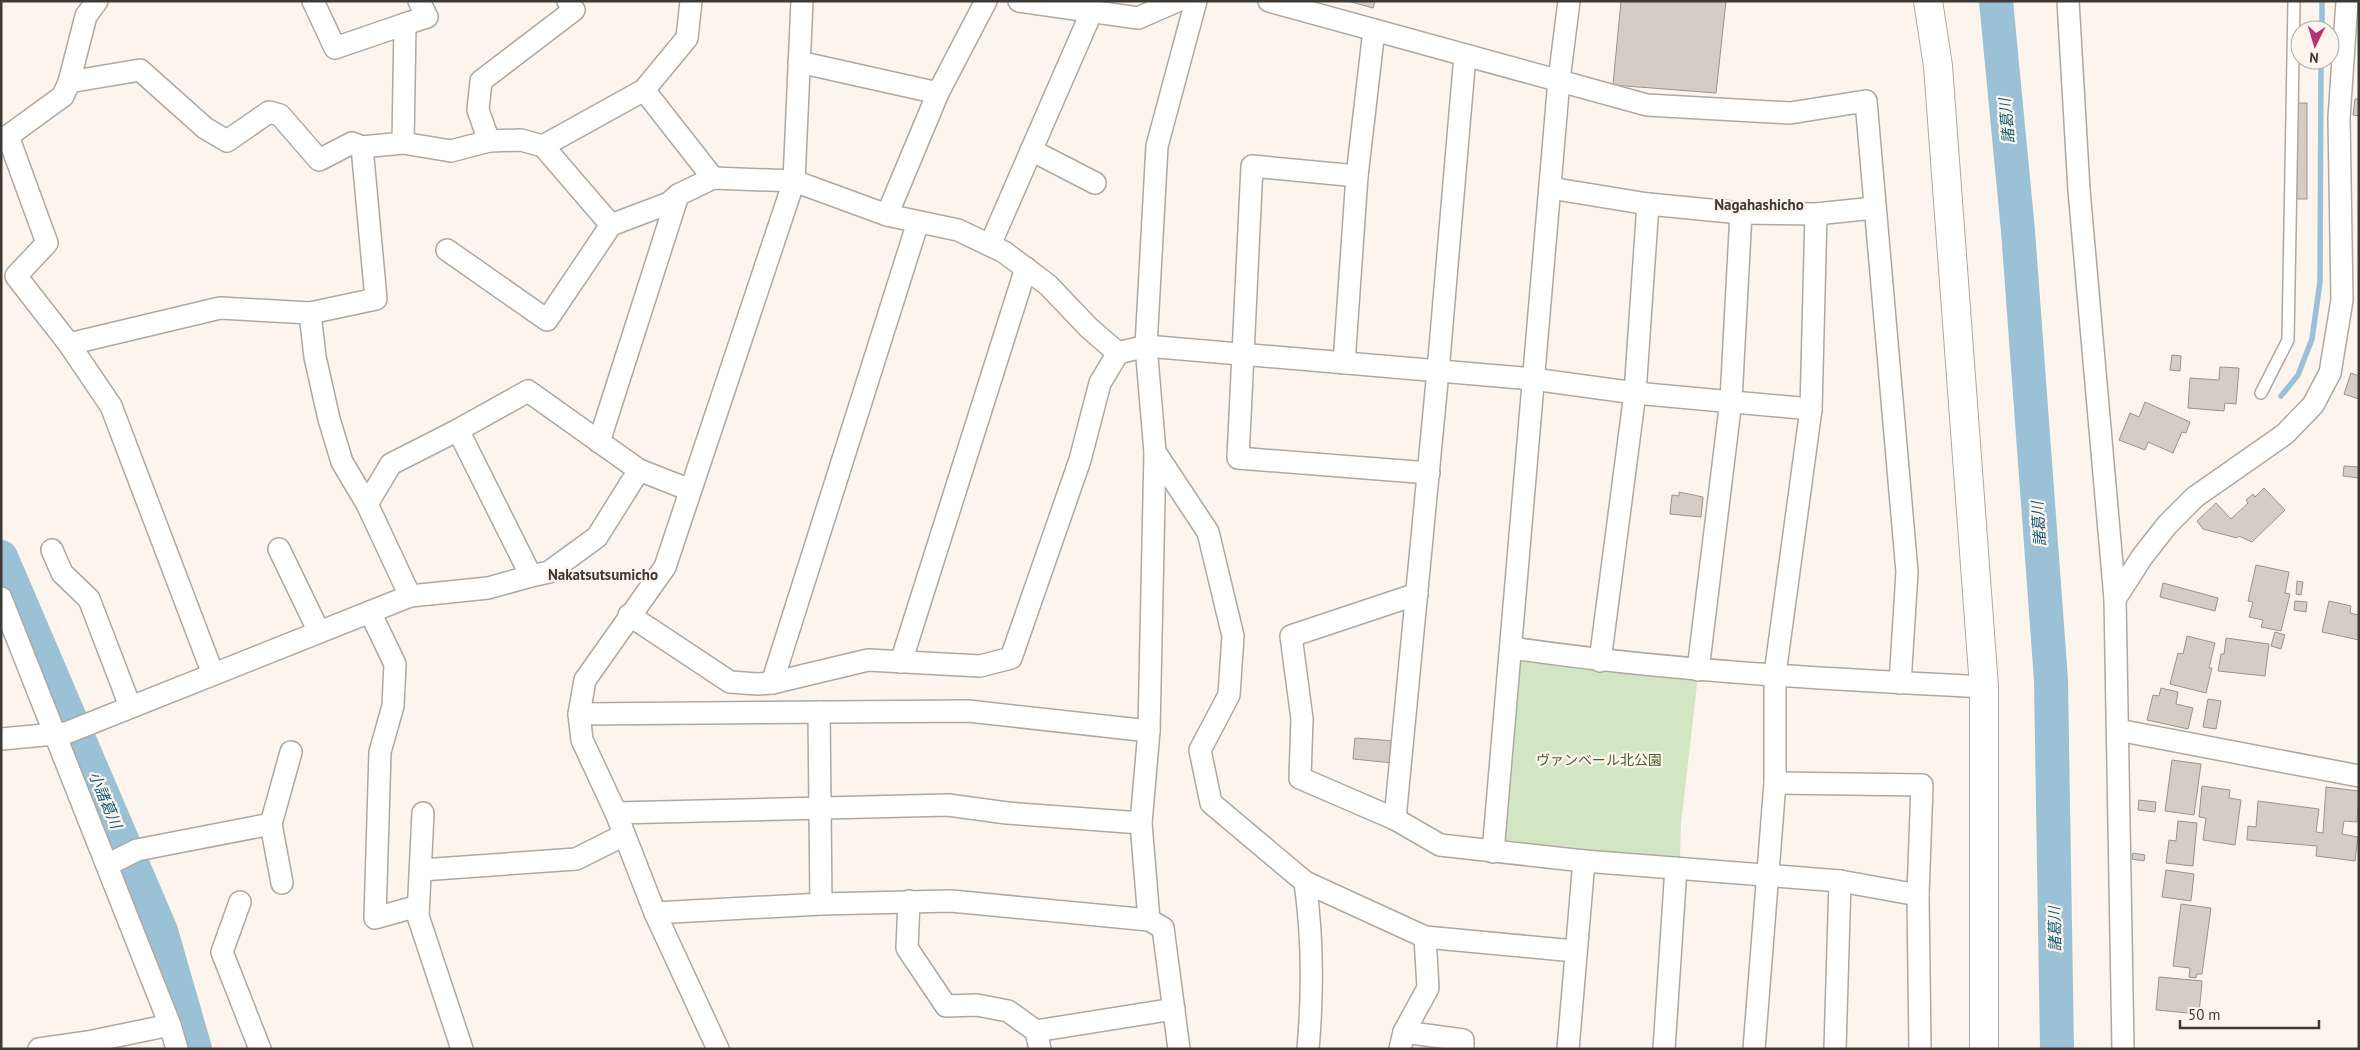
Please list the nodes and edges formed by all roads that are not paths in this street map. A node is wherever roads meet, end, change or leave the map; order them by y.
1 (97, 1) edge
2 (313, 1) edge
3 (419, 1) edge
4 (568, 1) edge
5 (691, 1) edge
6 (802, 1) edge
7 (986, 1) edge
8 (1019, 1) edge
9 (1177, 1) edge
10 (1196, 1) edge
11 (1269, 1) edge
12 (1569, 1) edge
13 (1928, 1) edge
14 (2068, 1) edge
15 (2294, 1) edge
16 (2346, 1) edge
17 (1092, 6) edge
18 (404, 24) junction
19 (1374, 30) junction
20 (1465, 55) junction
21 (799, 62) junction
22 (1559, 80) junction
23 (69, 82) junction
24 (644, 90) junction
25 (938, 93) junction
26 (4, 137) edge
27 (489, 141) junction
28 (404, 143) junction
29 (543, 146) junction
30 (362, 147) junction
31 (1031, 150) junction
32 (1358, 176) junction
33 (713, 178) junction
34 (794, 181) junction
35 (1095, 183) dead end
36 (1550, 188) junction
37 (678, 195) junction
38 (1648, 204) junction
39 (1874, 208) junction
40 (1741, 212) junction
41 (1816, 214) junction
42 (887, 215) junction
43 (918, 222) junction
44 (611, 226) junction
45 (990, 245) junction
46 (447, 250) dead end
47 (1026, 268) junction
48 (310, 313) junction
49 (69, 344) junction
50 (1146, 346) junction
51 (1118, 353) junction
52 (1243, 355) junction
53 (1344, 364) junction
54 (1438, 371) junction
55 (1533, 379) junction
56 (1635, 393) junction
57 (2261, 393) dead end
58 (1731, 400) junction
59 (1811, 409) junction
60 (458, 430) junction
61 (599, 442) junction
62 (1155, 452) junction
63 (639, 470) junction
64 (1428, 473) junction
65 (690, 490) junction
66 (367, 504) junction
67 (279, 549) dead end
68 (52, 550) dead end
69 (532, 576) junction
70 (1417, 594) junction
71 (410, 596) junction
72 (1, 598) edge
73 (2115, 599) junction
74 (370, 612) junction
75 (629, 615) junction
76 (319, 632) junction
77 (9, 641) edge
78 (1512, 648) junction
79 (1600, 661) junction
80 (901, 662) junction
81 (1698, 670) junction
82 (212, 674) junction
83 (1775, 674) junction
84 (772, 682) junction
85 (1900, 682) junction
86 (1984, 687) junction
87 (130, 706) junction
88 (819, 712) junction
89 (579, 714) junction
90 (69, 730) junction
91 (2118, 730) junction
92 (1149, 731) junction
93 (1, 739) edge
94 (291, 752) dead end
95 (2359, 776) edge
96 (1775, 783) junction
97 (821, 808) junction
98 (423, 812) dead end
99 (616, 813) junction
100 (1395, 819) junction
101 (1141, 823) junction
102 (271, 824) junction
103 (624, 835) junction
104 (1492, 852) junction
105 (1584, 861) junction
106 (112, 864) junction
107 (1676, 868) junction
108 (421, 870) junction
109 (1767, 876) junction
110 (1840, 881) junction
111 (1305, 882) junction
112 (282, 883) dead end
113 (1918, 895) junction
114 (908, 901) junction
115 (240, 902) dead end
116 (821, 904) junction
117 (418, 906) junction
118 (655, 913) junction
119 (1149, 920) junction
120 (1425, 937) junction
121 (1575, 950) junction
122 (1174, 1009) junction
123 (170, 1025) junction
124 (1038, 1040) edge
125 (1402, 1040) edge
126 (88, 1045) edge
127 (38, 1049) edge
128 (177, 1049) edge
129 (260, 1049) edge
130 (462, 1049) edge
131 (718, 1049) edge
132 (1179, 1049) edge
133 (1308, 1049) edge
134 (1462, 1049) edge
135 (1568, 1049) edge
136 (1664, 1049) edge
137 (1754, 1049) edge
138 (1835, 1049) edge
139 (1920, 1049) edge
140 (1984, 1049) edge
141 (2123, 1049) edge

1 - 23 street
2 - 18 street
3 - 18 street
4 - 27 street
5 - 24 street
6 - 21 street
7 - 25 street
8 - 17 street
9 - 17 street
10 - 50 street
11 - 19 street
12 - 22 street
13 - 86 street
14 - 73 street
15 - 57 lane
16 - 73 street
17 - 31 street
18 - 28 street
19 - 20 street
19 - 32 street
20 - 22 street
20 - 54 street
21 - 25 street
21 - 34 street
22 - 36 street
22 - 39 street
23 - 26 street
23 - 30 street
24 - 29 street
24 - 33 street
25 - 42 street
26 - 49 street
27 - 28 street
27 - 29 street
28 - 30 street
29 - 44 street
30 - 48 street
31 - 35 street
31 - 45 street
32 - 52 street
32 - 53 street
33 - 34 street
33 - 37 street
34 - 42 street
34 - 65 street
36 - 38 street
36 - 55 street
37 - 44 street
37 - 61 street
38 - 40 street
38 - 56 street
39 - 41 street
39 - 85 street
40 - 41 street
40 - 58 street
41 - 59 street
42 - 43 street
43 - 45 street
43 - 84 street
44 - 46 street
45 - 47 street
47 - 51 street
47 - 80 street
48 - 49 street
48 - 66 street
49 - 82 street
50 - 51 street
50 - 52 street
50 - 62 street
51 - 80 street
52 - 53 street
52 - 64 street
53 - 54 street
54 - 55 street
54 - 64 street
55 - 56 street
55 - 78 street
56 - 58 street
56 - 79 street
58 - 59 street
58 - 81 street
59 - 83 street
60 - 61 street
60 - 66 street
60 - 69 street
61 - 63 street
62 - 92 street
62 - 111 street
63 - 65 street
63 - 69 street
64 - 70 street
65 - 75 street
66 - 71 street
67 - 76 street
68 - 87 street
69 - 71 street
70 - 100 street
70 - 100 street
71 - 74 street
72 - 77 street
73 - 91 street
74 - 76 street
74 - 117 street
75 - 84 street
75 - 89 street
76 - 82 street
77 - 90 street
78 - 79 street
78 - 104 street
79 - 81 street
80 - 84 street
81 - 83 street
82 - 87 street
83 - 85 street
83 - 96 street
85 - 86 street
86 - 140 street
87 - 90 street
88 - 89 street
88 - 92 street
88 - 97 street
89 - 99 street
90 - 93 street
90 - 106 street
91 - 95 street
91 - 141 street
92 - 101 street
94 - 102 street
96 - 109 street
96 - 113 street
97 - 99 street
97 - 101 street
97 - 116 street
98 - 108 street
99 - 103 street
100 - 104 street
101 - 119 street
102 - 106 street
102 - 112 street
103 - 108 street
103 - 118 street
104 - 105 street
105 - 107 street
105 - 121 street
106 - 123 street
107 - 109 street
107 - 136 street
108 - 117 street
109 - 110 street
109 - 137 street
110 - 113 street
110 - 138 street
111 - 120 street
111 - 133 street
113 - 139 street
114 - 116 street
114 - 119 street
114 - 124 street
115 - 129 street
116 - 118 street
117 - 130 street
118 - 131 street
119 - 122 street
120 - 121 street
120 - 125 street
121 - 135 street
122 - 124 street
122 - 132 street
123 - 126 street
123 - 128 street
125 - 134 street
126 - 127 street

